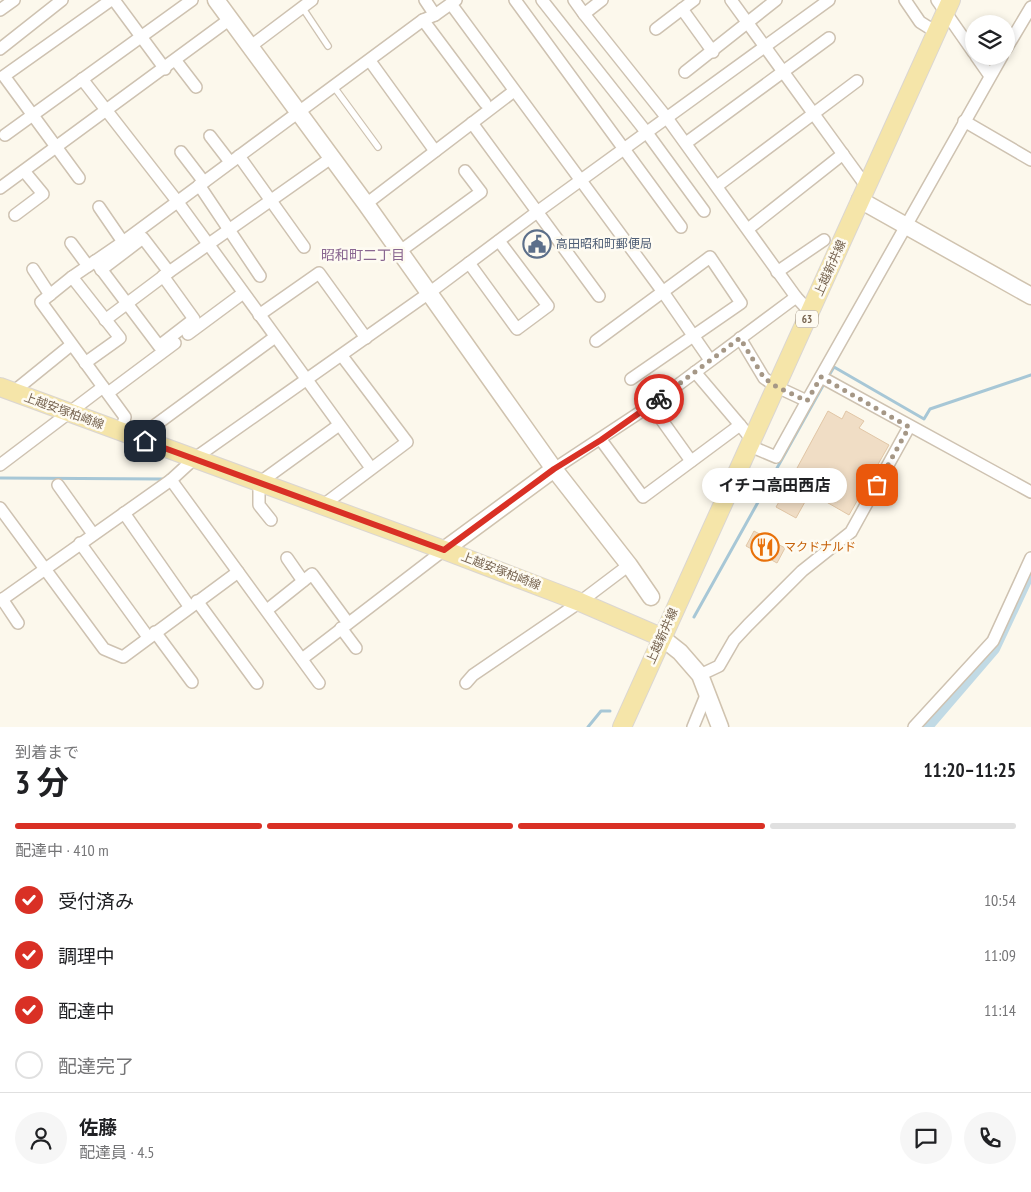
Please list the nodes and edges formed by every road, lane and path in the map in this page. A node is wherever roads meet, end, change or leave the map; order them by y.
1 (14, 0) edge
2 (62, 0) edge
3 (113, 0) edge
4 (192, 0) edge
5 (216, 0) edge
6 (425, 0) edge
7 (516, 0) edge
8 (542, 0) edge
9 (574, 0) edge
10 (602, 0) edge
11 (694, 0) edge
12 (732, 0) edge
13 (776, 0) edge
14 (829, 0) edge
15 (905, 0) edge
16 (454, 2) edge
17 (307, 4) edge
18 (944, 4) edge
19 (1031, 7) edge
20 (0, 10) edge
21 (682, 10) junction
22 (584, 14) junction
23 (435, 15) junction
24 (230, 20) junction
25 (423, 20) junction
26 (747, 21) junction
27 (656, 28) dead end
28 (936, 32) junction
29 (1015, 34) edge
30 (141, 38) junction
31 (829, 38) dead end
32 (965, 38) edge
33 (250, 46) junction
34 (328, 46) dead end
35 (765, 47) junction
36 (0, 49) edge
37 (713, 52) junction
38 (176, 61) junction
39 (370, 61) junction
40 (982, 65) edge
41 (997, 65) edge
42 (165, 69) junction
43 (782, 71) junction
44 (685, 72) dead end
45 (990, 76) junction
46 (82, 79) junction
47 (857, 81) dead end
48 (196, 87) dead end
49 (334, 87) junction
50 (514, 91) junction
51 (485, 103) dead end
52 (108, 110) junction
53 (299, 113) junction
54 (813, 113) junction
55 (34, 116) junction
56 (667, 118) junction
57 (472, 122) junction
58 (964, 122) junction
59 (646, 133) junction
60 (5, 135) dead end
61 (210, 136) dead end
62 (686, 143) junction
63 (378, 147) dead end
64 (56, 148) junction
65 (625, 149) junction
66 (435, 151) junction
67 (181, 152) dead end
68 (843, 154) junction
69 (331, 158) junction
70 (235, 159) junction
71 (1031, 160) edge
72 (24, 170) junction
73 (465, 171) dead end
74 (79, 178) dead end
75 (582, 181) junction
76 (201, 183) junction
77 (717, 186) junction
78 (0, 188) edge
79 (863, 193) junction
80 (270, 199) junction
81 (177, 201) junction
82 (366, 204) junction
83 (99, 207) dead end
84 (704, 211) dead end
85 (537, 212) junction
86 (15, 215) dead end
87 (905, 225) junction
88 (681, 227) dead end
89 (229, 228) junction
90 (748, 229) junction
91 (824, 240) dead end
92 (499, 241) junction
93 (123, 242) junction
94 (71, 243) dead end
95 (207, 244) junction
96 (304, 247) dead end
97 (400, 252) junction
98 (469, 263) junction
99 (95, 265) junction
100 (33, 269) dead end
101 (778, 272) junction
102 (166, 274) junction
103 (260, 276) dead end
104 (72, 277) junction
105 (662, 292) junction
106 (429, 293) junction
107 (242, 294) junction
108 (50, 295) junction
109 (599, 296) dead end
110 (1031, 296) edge
111 (796, 297) junction
112 (127, 303) junction
113 (810, 312) junction
114 (259, 315) junction
115 (105, 320) junction
116 (693, 336) junction
117 (274, 337) junction
118 (366, 338) junction
119 (740, 338) junction
120 (596, 341) dead end
121 (71, 345) junction
122 (342, 356) junction
123 (710, 360) junction
124 (85, 363) junction
125 (695, 372) junction
126 (821, 377) junction
127 (631, 379) dead end
128 (307, 380) junction
129 (777, 387) junction
130 (6, 389) edge
131 (106, 390) junction
132 (807, 401) junction
133 (651, 404) junction
134 (67, 414) junction
135 (339, 425) junction
136 (740, 425) junction
137 (909, 427) junction
138 (121, 432) junction
139 (601, 440) junction
140 (145, 441) junction
141 (751, 443) junction
142 (195, 458) junction
143 (691, 461) junction
144 (0, 466) edge
145 (371, 468) junction
146 (554, 469) junction
147 (171, 480) junction
148 (259, 483) junction
149 (58, 485) dead end
150 (1031, 492) edge
151 (322, 506) junction
152 (0, 508) edge
153 (124, 513) junction
154 (271, 520) dead end
155 (93, 534) junction
156 (80, 543) junction
157 (444, 550) junction
158 (287, 558) dead end
159 (1031, 558) edge
160 (628, 564) junction
161 (43, 570) junction
162 (238, 572) junction
163 (303, 581) junction
164 (651, 597) dead end
165 (1, 600) edge
166 (580, 602) junction
167 (193, 604) junction
168 (267, 610) junction
169 (18, 623) dead end
170 (344, 625) junction
171 (152, 635) junction
172 (661, 637) junction
173 (356, 648) dead end
174 (302, 659) junction
175 (700, 675) junction
176 (192, 682) dead end
177 (257, 683) dead end
178 (319, 683) dead end
179 (466, 683) dead end
180 (707, 693) junction
181 (622, 727) edge
182 (693, 727) edge
183 (720, 727) edge
184 (914, 727) edge

1 - 20 street
2 - 36 street
3 - 30 street
3 - 55 street
4 - 30 street
5 - 24 street
6 - 23 street
7 - 65 street
8 - 59 street
9 - 22 street
10 - 22 street
11 - 21 street
12 - 26 street
13 - 26 street
14 - 35 street
15 - 28 street
16 - 23 street
16 - 50 street
17 - 33 street
17 - 34 lane
18 - 28 main road, 上越新井線 / 63
18 - 32 street
19 - 29 street
21 - 27 street
21 - 37 street
22 - 56 street
23 - 25 street
24 - 33 street
24 - 38 street
25 - 39 street
25 - 51 street
26 - 35 street
26 - 37 street
28 - 79 main road, 上越新井線 / 63
30 - 42 street
30 - 46 street
31 - 43 street
33 - 53 street
35 - 43 street
35 - 56 street
37 - 44 street
38 - 42 street
38 - 48 street
39 - 49 street
39 - 66 street
40 - 45 street
41 - 45 street
42 - 52 street
43 - 54 street
43 - 62 street
45 - 58 street
46 - 52 street
46 - 55 street
47 - 54 street
49 - 53 street
49 - 63 lane
50 - 57 street
50 - 75 street
52 - 64 street
52 - 81 street
53 - 69 street
53 - 70 street
54 - 68 street
54 - 77 street
55 - 60 street
55 - 64 street
56 - 59 street
56 - 62 street
57 - 66 street
57 - 85 street
58 - 71 street
58 - 87 street
59 - 65 street
59 - 84 street
61 - 70 street
62 - 77 street
64 - 72 street
64 - 74 street
65 - 75 street
65 - 88 street
66 - 82 street
67 - 76 street
68 - 79 street
68 - 90 street
69 - 80 street
69 - 82 street
70 - 76 street
70 - 80 street
72 - 78 street
72 - 86 street
73 - 97 street
75 - 85 street
75 - 105 street
76 - 81 street
76 - 89 street
77 - 90 street
79 - 87 street
79 - 113 main road, 上越新井線 / 63
80 - 89 street
80 - 96 street
81 - 93 street
81 - 95 street
82 - 97 street
83 - 93 street
85 - 92 street
85 - 109 street
87 - 110 street
87 - 126 street
89 - 95 street
89 - 103 street
90 - 101 street
91 - 101 street
92 - 98 street
92 - 98 street
93 - 99 street
94 - 99 street
95 - 102 street
95 - 107 street
97 - 106 street
98 - 106 street
99 - 102 street
99 - 104 street
99 - 112 street
100 - 108 street
101 - 111 street
102 - 112 street
102 - 112 street
104 - 108 street
104 - 115 street
105 - 116 street
105 - 116 street
105 - 120 street
106 - 118 street
106 - 146 street
107 - 114 street
107 - 131 street
108 - 121 street
111 - 113 street
111 - 119 street
112 - 115 street
113 - 129 main road, 上越新井線 / 63
114 - 117 street
114 - 118 street
115 - 124 street
116 - 123 street
116 - 127 street
117 - 128 street
117 - 140 street
118 - 122 street
119 - 123 street
119 - 129 street
121 - 124 street
121 - 130 street
122 - 128 street
122 - 145 street
123 - 125 street
124 - 131 street
125 - 133 street
125 - 136 street
126 - 132 street
126 - 137 street
128 - 135 street
128 - 142 street
129 - 132 street
129 - 141 main road, 上越新井線 / 63
130 - 134 main road, 上越安塚柏崎線
131 - 134 street
131 - 138 street
132 - 141 street
133 - 139 street
133 - 143 street
134 - 138 main road, 上越安塚柏崎線
134 - 144 street
135 - 145 street
135 - 148 street
136 - 141 street
136 - 143 street
137 - 150 street
137 - 175 street
138 - 140 main road, 上越安塚柏崎線
139 - 143 street
139 - 146 street
140 - 142 main road, 上越安塚柏崎線
141 - 172 main road, 上越新井線 / 63
142 - 147 street
142 - 148 main road, 上越安塚柏崎線
145 - 151 street
146 - 157 street
146 - 160 street
147 - 153 street
147 - 162 street
148 - 151 main road, 上越安塚柏崎線
148 - 154 street
149 - 155 street
151 - 157 main road, 上越安塚柏崎線
152 - 161 street
153 - 155 street
153 - 167 street
155 - 156 street
156 - 161 street
156 - 171 street
157 - 166 main road, 上越安塚柏崎線
157 - 170 street
158 - 163 street
159 - 184 street
160 - 164 street
160 - 166 street
161 - 165 street
161 - 171 street
162 - 167 street
162 - 168 street
163 - 168 street
163 - 170 street
165 - 169 street
166 - 172 main road, 上越安塚柏崎線
166 - 179 street
167 - 171 street
167 - 177 street
168 - 174 street
170 - 173 street
170 - 174 street
171 - 176 street
172 - 175 street
172 - 181 main road, 上越新井線 / 63
174 - 178 street
175 - 180 street
180 - 182 street
180 - 183 street

